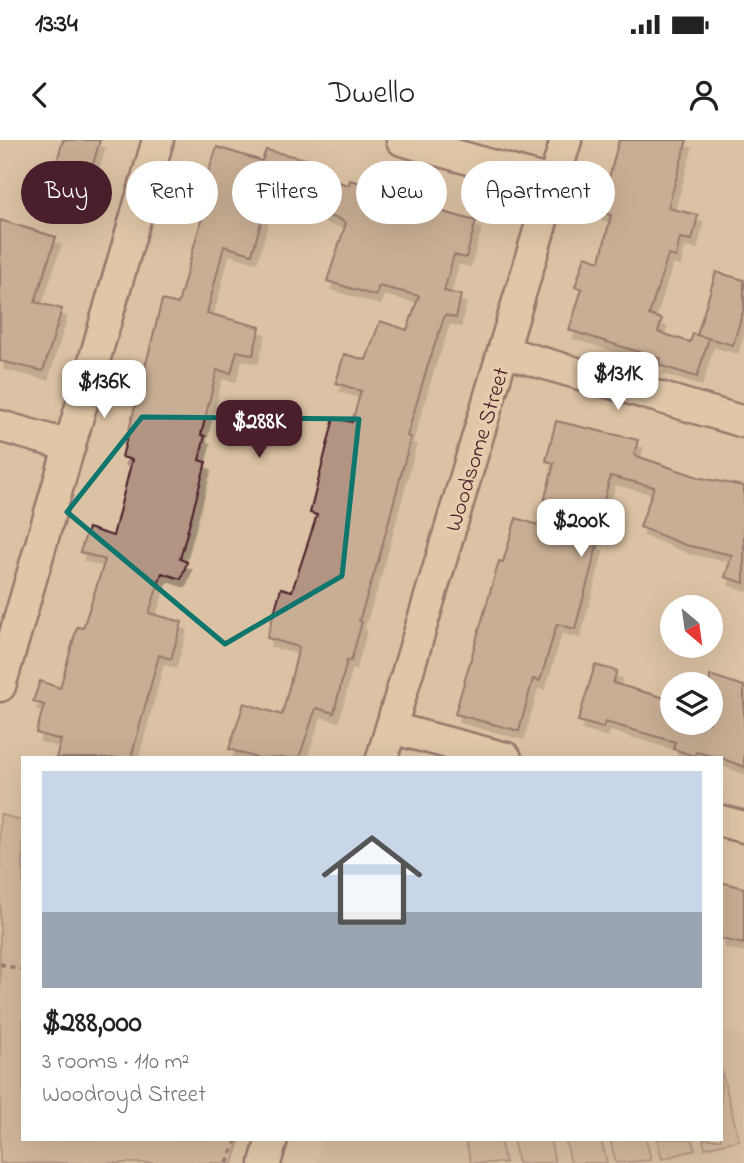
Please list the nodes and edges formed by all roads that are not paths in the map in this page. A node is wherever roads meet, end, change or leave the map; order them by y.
1 (158, 140) edge
2 (402, 140) edge
3 (566, 140) edge
4 (476, 161) edge
5 (560, 161) edge
6 (542, 224) edge
7 (505, 352) junction
8 (744, 422) edge
9 (0, 426) edge
10 (70, 446) junction
11 (0, 686) edge
12 (391, 728) junction
13 (383, 756) edge
14 (498, 756) edge
15 (723, 822) edge
16 (744, 827) edge
17 (271, 1141) edge
18 (265, 1163) edge

1 - 10 street
2 - 4 street
3 - 5 street, Woodsome Street
6 - 7 street, Woodsome Street
7 - 8 street
7 - 12 street, Woodsome Street
9 - 10 street
10 - 11 street
12 - 13 street, Woodsome Street
12 - 14 street
15 - 16 street
17 - 18 street

